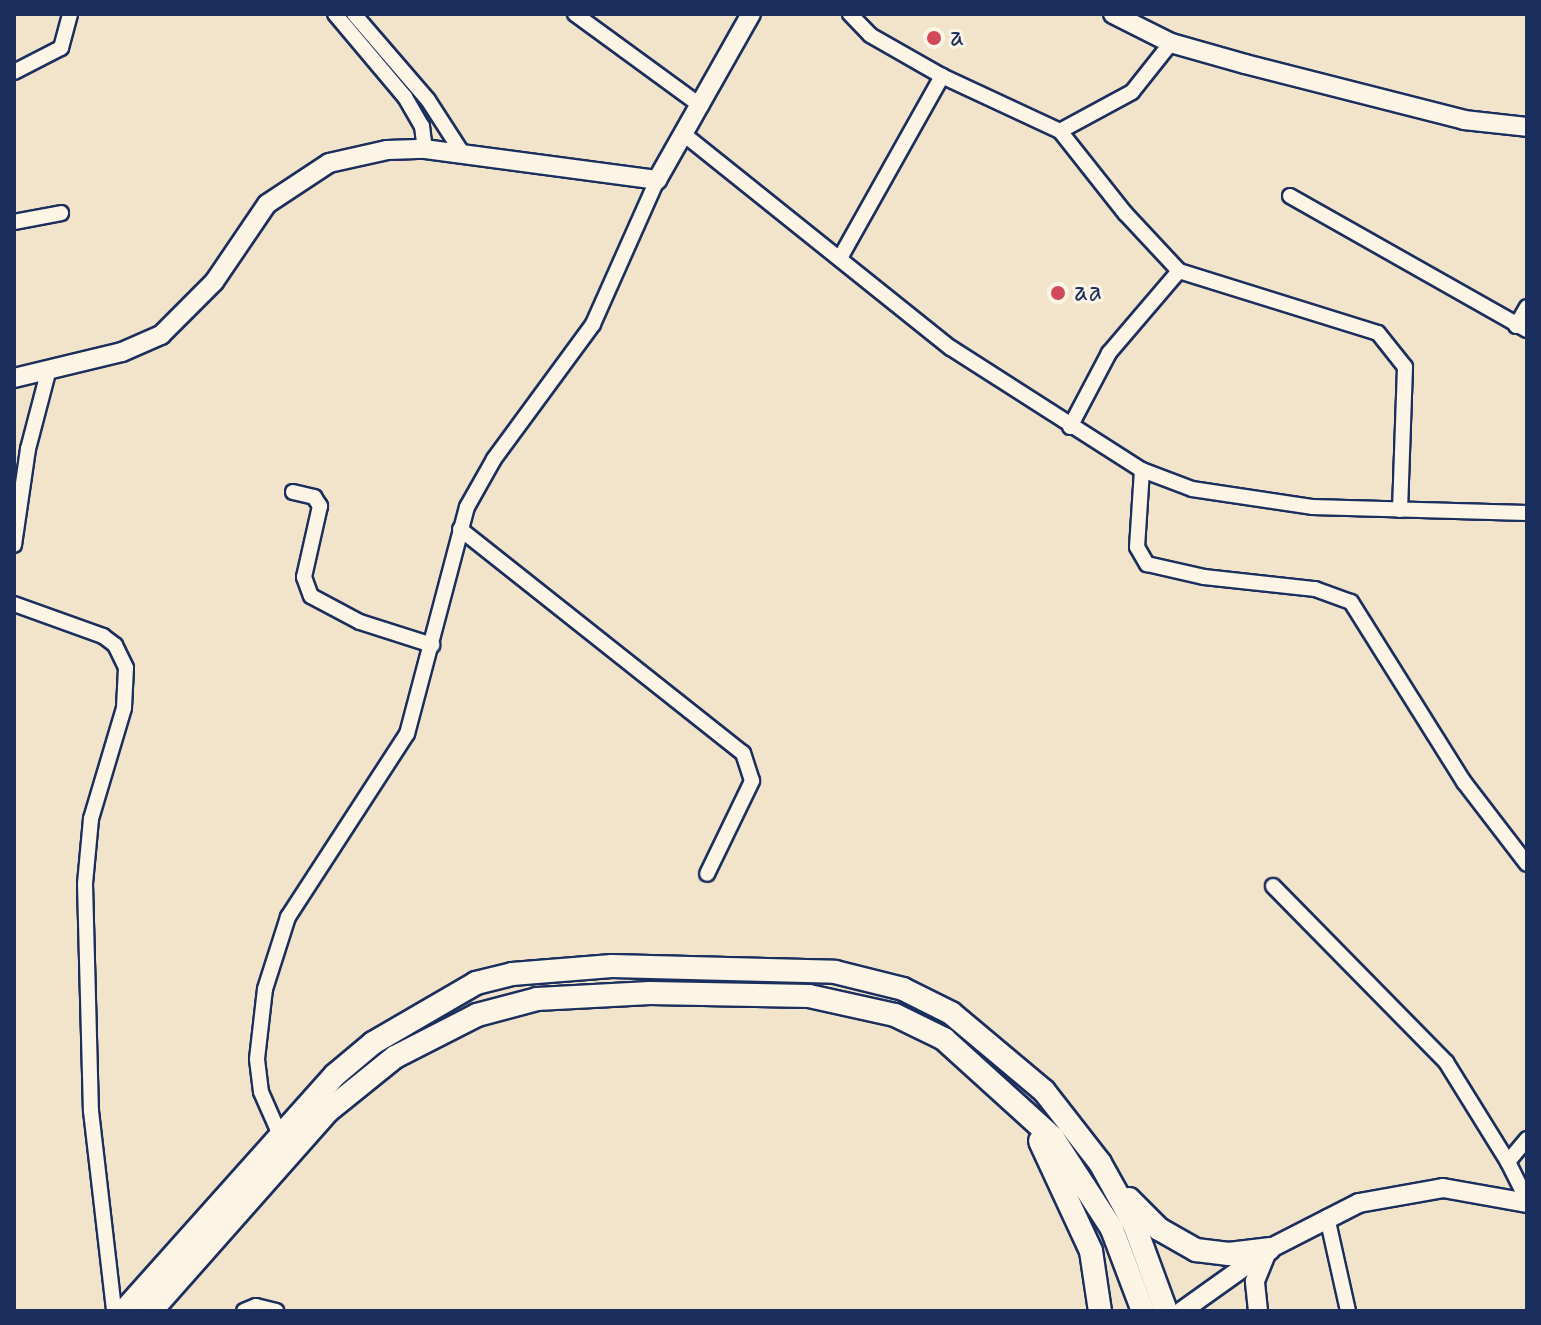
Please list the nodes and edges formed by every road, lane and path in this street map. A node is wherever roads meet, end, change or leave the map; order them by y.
1 (70, 14) edge
2 (335, 14) edge
3 (354, 14) edge
4 (575, 14) edge
5 (751, 14) edge
6 (850, 14) edge
7 (1113, 14) edge
8 (1171, 43) junction
9 (14, 72) edge
10 (942, 76) junction
11 (701, 106) junction
12 (1527, 127) edge
13 (1060, 131) junction
14 (686, 136) junction
15 (425, 149) junction
16 (463, 154) junction
17 (657, 180) junction
18 (1290, 196) dead end
19 (61, 213) dead end
20 (14, 222) edge
21 (840, 258) junction
22 (1179, 271) junction
23 (1527, 307) edge
24 (1521, 328) edge
25 (48, 373) junction
26 (14, 378) edge
27 (1070, 427) junction
28 (1142, 470) junction
29 (293, 492) dead end
30 (1400, 510) junction
31 (1527, 513) edge
32 (460, 529) junction
33 (14, 545) edge
34 (14, 604) edge
35 (432, 645) junction
36 (1527, 864) edge
37 (707, 874) dead end
38 (1273, 886) dead end
39 (655, 967) junction
40 (650, 993) junction
41 (1018, 1101) junction
42 (280, 1135) junction
43 (1527, 1139) edge
44 (1508, 1162) junction
45 (1100, 1163) junction
46 (1527, 1202) edge
47 (1327, 1217) junction
48 (1269, 1249) junction
49 (1230, 1268) junction
50 (1254, 1292) junction
51 (114, 1311) edge
52 (124, 1311) edge
53 (151, 1311) edge
54 (244, 1311) edge
55 (276, 1311) edge
56 (1100, 1311) edge
57 (1143, 1311) edge
58 (1166, 1311) edge
59 (1182, 1311) edge
60 (1258, 1311) edge
61 (1348, 1311) edge

1 - 9 street
2 - 15 street
3 - 16 street
4 - 11 street
5 - 11 street
6 - 10 street
7 - 8 street
8 - 12 street
8 - 13 street
10 - 13 street
10 - 21 street
11 - 14 street
13 - 22 street
14 - 17 street
14 - 21 street
15 - 16 street
15 - 25 street
16 - 17 street
17 - 32 street
18 - 24 street
19 - 20 street
21 - 27 street
22 - 27 street
22 - 30 street
23 - 24 street
25 - 26 street
25 - 33 street
27 - 28 street
28 - 30 street
28 - 36 street
29 - 35 street
30 - 31 street
32 - 35 street
32 - 37 street
34 - 51 street
35 - 42 street
38 - 44 street
39 - 40 main road
39 - 42 main road
39 - 45 main road
40 - 41 main road
40 - 53 main road
41 - 56 main road
41 - 57 main road
42 - 52 main road
43 - 44 street
44 - 46 street
45 - 49 main road
45 - 58 main road
46 - 47 street
47 - 48 street
47 - 61 street
48 - 49 main road
48 - 50 street
49 - 50 street
49 - 59 street
50 - 60 street
54 - 55 street

